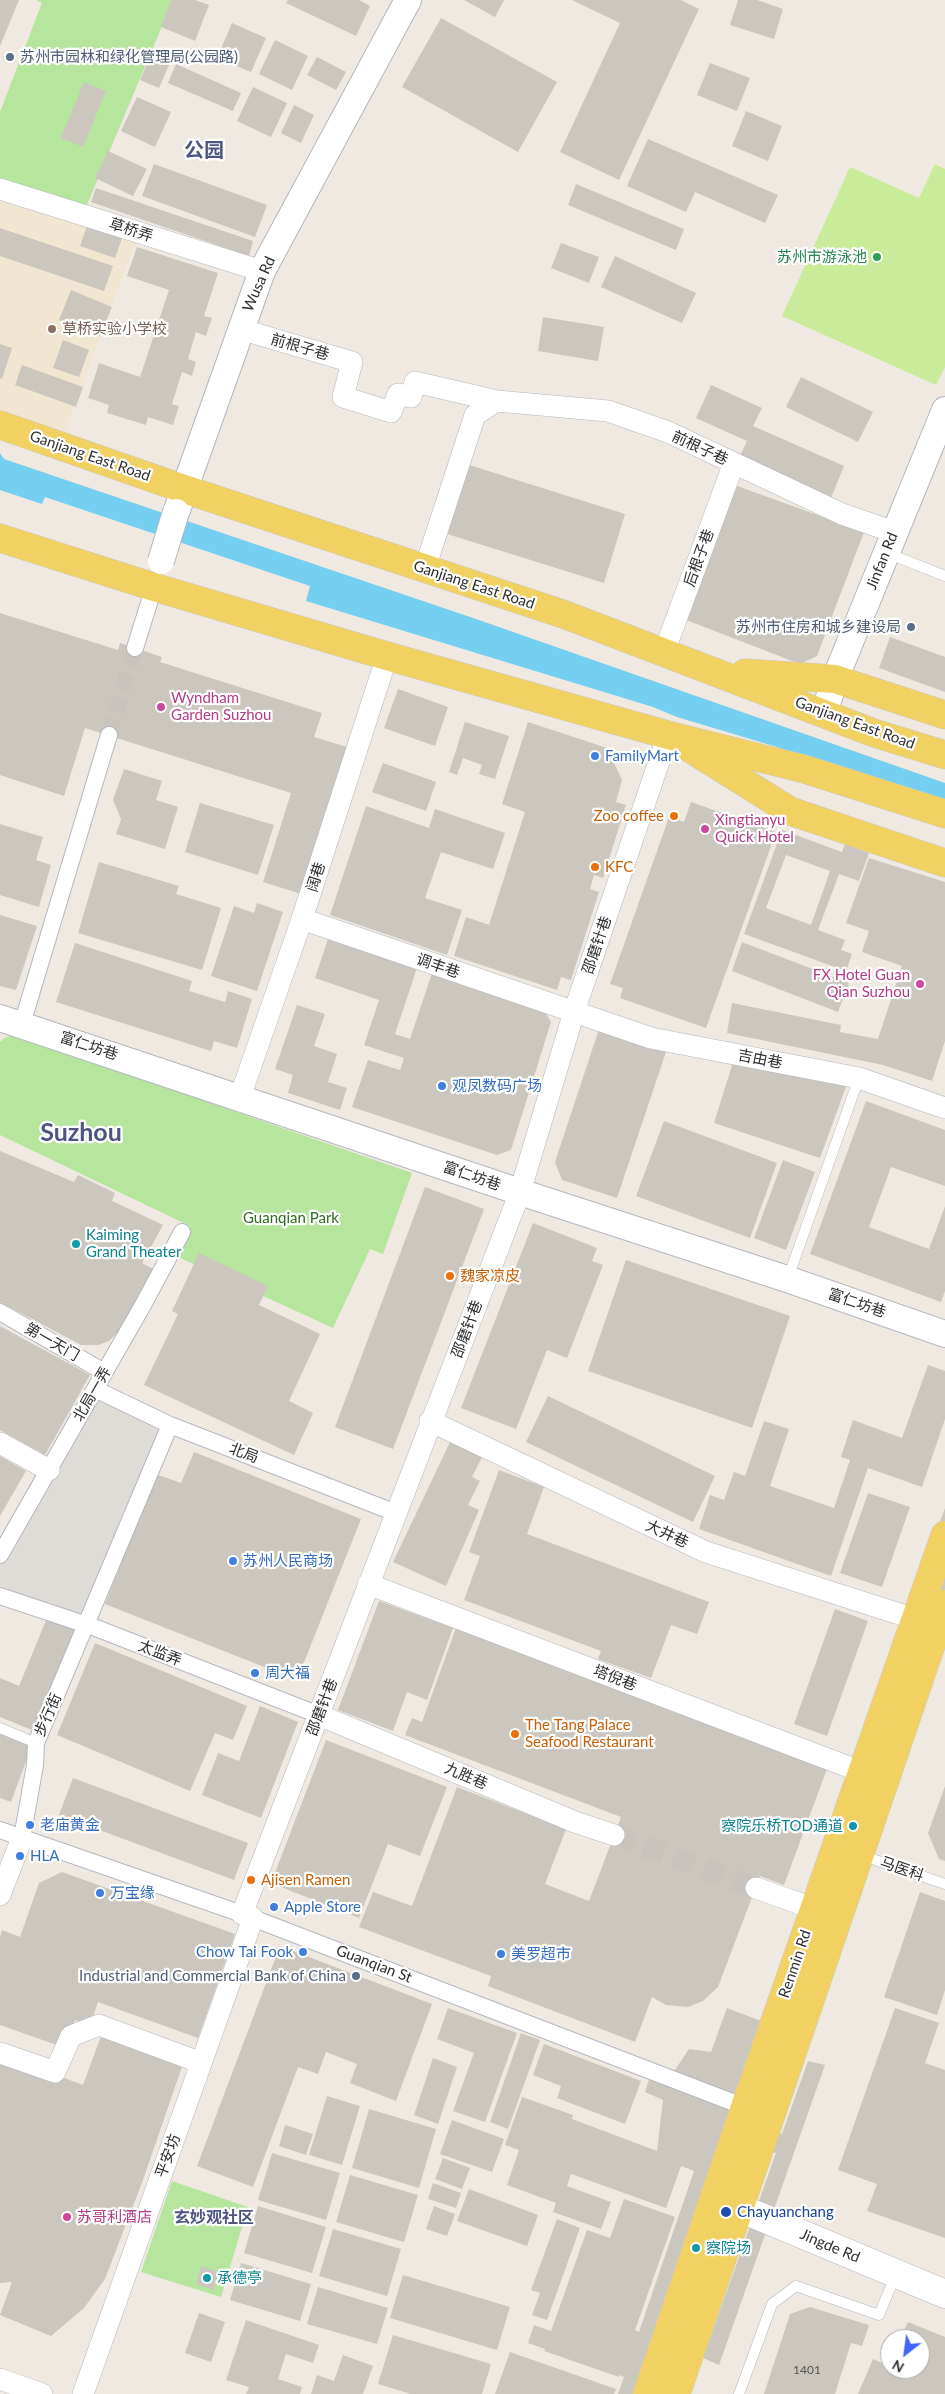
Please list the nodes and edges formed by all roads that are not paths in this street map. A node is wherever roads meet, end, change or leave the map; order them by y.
1 (408, 0) edge
2 (0, 188) edge
3 (262, 271) junction
4 (240, 329) junction
5 (496, 401) junction
6 (945, 410) edge
7 (0, 424) edge
8 (734, 463) junction
9 (180, 500) junction
10 (0, 538) edge
11 (890, 542) junction
12 (425, 568) junction
13 (945, 576) edge
14 (154, 587) junction
15 (135, 648) tunnel mouth
16 (664, 652) junction
17 (387, 656) junction
18 (717, 672) junction
19 (835, 679) junction
20 (824, 713) junction
21 (945, 715) edge
22 (668, 735) junction
23 (109, 736) tunnel mouth
24 (945, 754) edge
25 (945, 814) edge
26 (945, 863) edge
27 (302, 919) junction
28 (574, 1012) junction
29 (6, 1021) edge
30 (859, 1078) junction
31 (240, 1097) junction
32 (945, 1108) edge
33 (520, 1192) junction
34 (182, 1232) dead end
35 (787, 1279) junction
36 (0, 1312) edge
37 (945, 1334) edge
38 (104, 1372) junction
39 (95, 1389) junction
40 (430, 1421) junction
41 (170, 1424) junction
42 (0, 1443) edge
43 (48, 1470) junction
44 (396, 1513) junction
45 (945, 1535) edge
46 (0, 1555) edge
47 (368, 1584) junction
48 (0, 1596) edge
49 (936, 1621) edge
50 (87, 1626) junction
51 (319, 1714) junction
52 (0, 1728) edge
53 (36, 1743) junction
54 (862, 1772) junction
55 (0, 1830) edge
56 (614, 1836) tunnel mouth
57 (22, 1838) junction
58 (860, 1854) junction
59 (945, 1884) edge
60 (756, 1888) tunnel mouth
61 (0, 1895) edge
62 (815, 1909) junction
63 (247, 1916) junction
64 (0, 2053) edge
65 (200, 2065) junction
66 (745, 2107) junction
67 (715, 2198) junction
68 (740, 2209) junction
69 (896, 2274) junction
70 (945, 2294) edge
71 (0, 2379) edge
72 (42, 2394) edge
73 (83, 2394) edge
74 (648, 2394) edge
75 (676, 2394) edge
76 (739, 2394) edge

1 - 3 street, Wusa Rd
2 - 3 street, 草桥弄
3 - 4 street, Wusa Rd
4 - 5 street, 前根子巷
4 - 9 street, Wusa Rd
5 - 8 street, 前根子巷
5 - 12 street
6 - 11 street, Jinfan Rd
7 - 9 main road, Ganjiang East Road
8 - 11 street, 前根子巷
8 - 16 street, 后根子巷
9 - 12 main road, Ganjiang East Road
9 - 14 street, Wusa Rd, bridge
10 - 14 main road
11 - 13 lane
11 - 19 street, Jinfan Rd
12 - 16 main road, Ganjiang East Road
14 - 15 street
14 - 17 main road
16 - 18 main road, Ganjiang East Road
17 - 22 main road
17 - 27 street, 阔巷
18 - 19 main road
18 - 20 main road, Ganjiang East Road
19 - 20 street, Jinfan Rd
19 - 21 main road
20 - 24 main road, Ganjiang East Road
22 - 25 main road
22 - 26 main road
22 - 28 street, 邵磨针巷
23 - 29 street
27 - 28 street, 调丰巷
27 - 31 street, 阔巷
28 - 30 street, 吉由巷
28 - 33 street, 邵磨针巷
29 - 31 street, 富仁坊巷
30 - 32 street, 吉由巷
30 - 35 lane
31 - 33 street, 富仁坊巷
33 - 35 street, 富仁坊巷
33 - 40 street, 邵磨针巷
34 - 38 street, 北局一弄
35 - 37 street, 富仁坊巷
36 - 38 street, 第一天门
38 - 39 street, 北局一弄
39 - 41 street, 北局
39 - 43 street, 北局一弄
40 - 44 street, 邵磨针巷
40 - 49 street, 大井巷
41 - 44 street, 北局
41 - 50 street, 步行街
42 - 43 street
43 - 46 street, 北局一弄
44 - 47 street, 邵磨针巷
45 - 49 main road, Renmin Rd
47 - 51 street, 邵磨针巷
47 - 54 street, 塔倪巷
48 - 50 street, 太监弄
49 - 54 main road, Renmin Rd
49 - 58 main road, Renmin Rd
50 - 51 street, 太监弄
50 - 53 street, 步行街
51 - 56 street, 九胜巷
51 - 63 street, 邵磨针巷
52 - 53 lane
53 - 57 street, 步行街
54 - 62 main road, Renmin Rd
55 - 57 street, Guanqian St
57 - 61 street
57 - 63 street, Guanqian St
58 - 59 lane, 马医科
58 - 68 main road, Renmin Rd
60 - 62 street
62 - 66 main road, Renmin Rd
63 - 65 street, 平安坊
63 - 66 street, Guanqian St
64 - 65 street
65 - 73 street, 平安坊
66 - 67 main road, Renmin Rd
67 - 68 main road, Jingde Rd
67 - 74 main road, Renmin Rd
68 - 69 main road, Jingde Rd
68 - 75 main road, Renmin Rd
69 - 70 main road, Jingde Rd
69 - 76 lane
71 - 72 street

